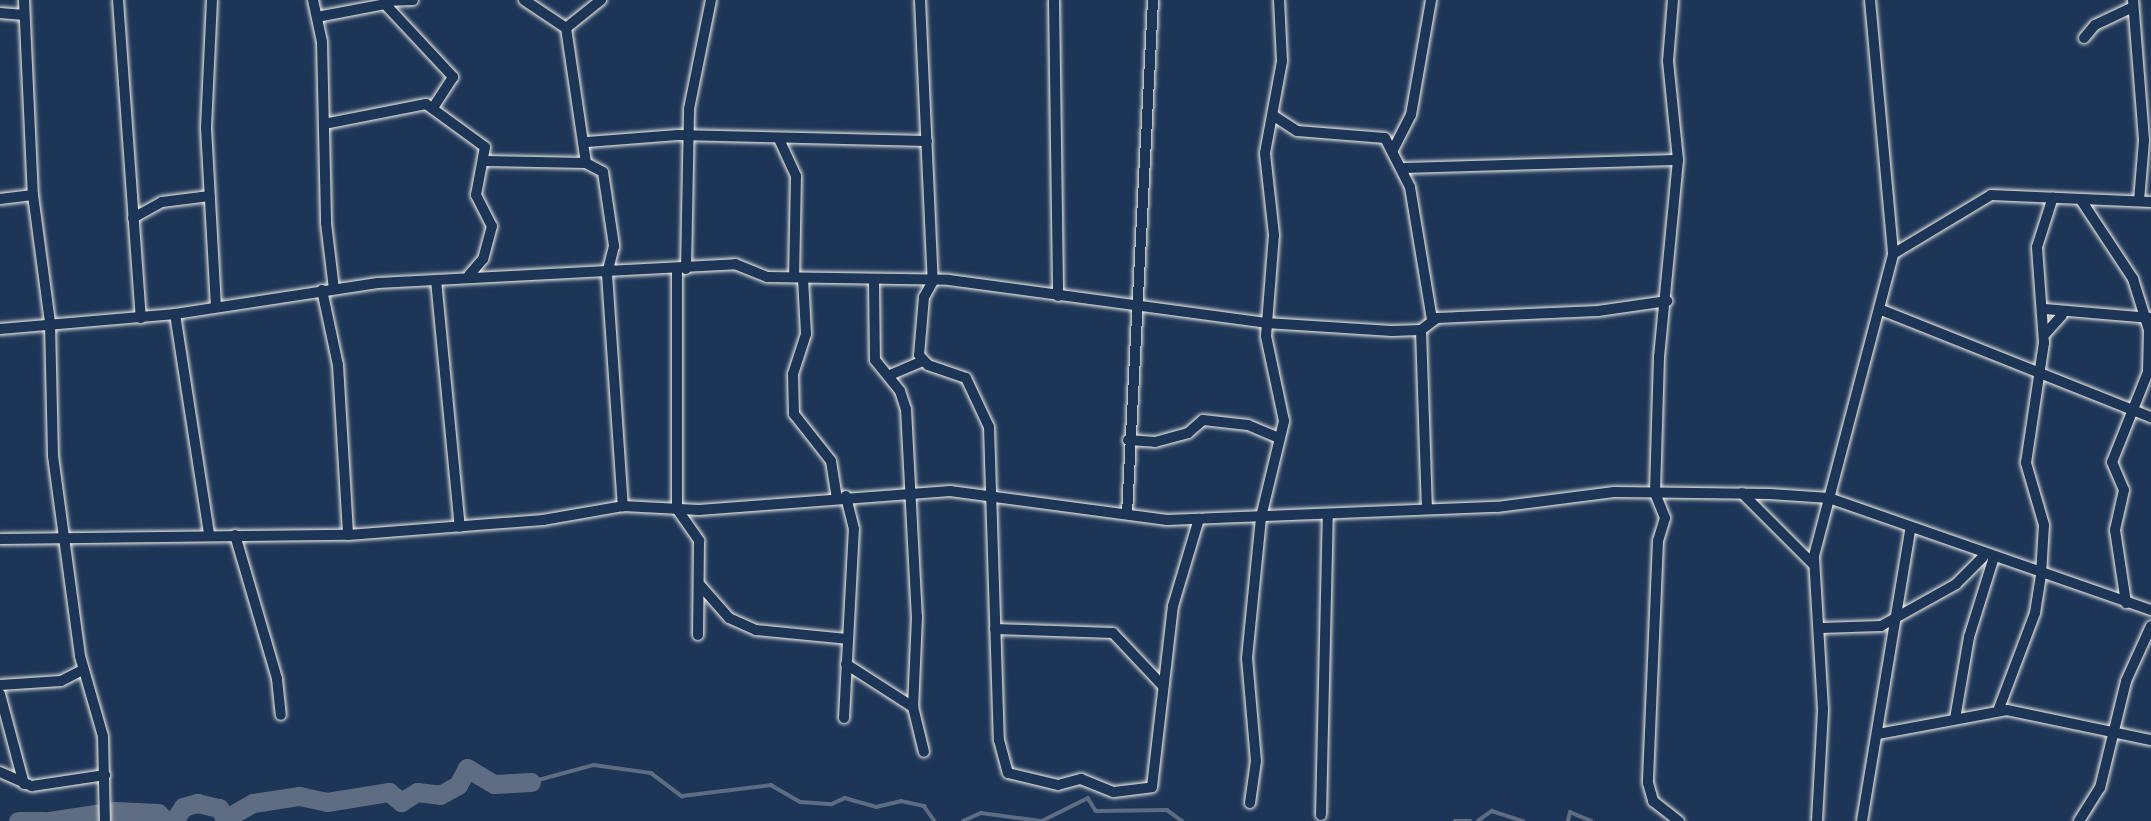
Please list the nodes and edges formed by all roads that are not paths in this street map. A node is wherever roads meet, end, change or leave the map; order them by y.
1 (24, 0) edge
2 (118, 0) edge
3 (212, 0) edge
4 (313, 0) edge
5 (413, 0) edge
6 (524, 0) edge
7 (601, 0) edge
8 (711, 0) edge
9 (920, 0) edge
10 (1054, 0) edge
11 (1153, 0) edge
12 (1279, 0) edge
13 (1431, 0) edge
14 (1673, 0) edge
15 (1870, 0) edge
16 (385, 2) edge
17 (2133, 4) edge
18 (0, 13) edge
19 (24, 15) junction
20 (317, 17) junction
21 (566, 28) junction
22 (2084, 38) dead end
23 (433, 108) junction
24 (1274, 116) junction
25 (324, 124) junction
26 (686, 135) junction
27 (779, 139) junction
28 (927, 141) junction
29 (587, 142) junction
30 (1393, 151) junction
31 (1678, 160) junction
32 (486, 162) junction
33 (586, 163) junction
34 (1401, 167) junction
35 (33, 195) junction
36 (210, 196) junction
37 (2053, 197) junction
38 (0, 199) edge
39 (2081, 200) junction
40 (2139, 201) junction
41 (2151, 202) edge
42 (133, 218) junction
43 (1893, 254) junction
44 (483, 259) junction
45 (681, 270) junction
46 (495, 274) junction
47 (607, 274) junction
48 (469, 275) junction
49 (799, 278) junction
50 (436, 279) junction
51 (933, 281) junction
52 (874, 282) junction
53 (334, 289) junction
54 (322, 290) junction
55 (1058, 296) junction
56 (1667, 301) junction
57 (1139, 303) junction
58 (216, 306) junction
59 (2045, 309) junction
60 (1879, 310) junction
61 (174, 314) junction
62 (2062, 315) junction
63 (141, 318) junction
64 (2148, 318) edge
65 (1432, 320) junction
66 (50, 323) junction
67 (1266, 323) junction
68 (0, 329) edge
69 (1421, 330) junction
70 (2045, 334) junction
71 (923, 361) junction
72 (2036, 370) junction
73 (890, 375) junction
74 (2131, 411) junction
75 (2151, 417) edge
76 (1276, 437) junction
77 (1128, 440) junction
78 (1656, 493) junction
79 (1742, 493) junction
80 (910, 494) junction
81 (841, 496) junction
82 (995, 498) junction
83 (1829, 498) junction
84 (624, 506) junction
85 (1427, 507) junction
86 (677, 509) junction
87 (1127, 514) junction
88 (1261, 517) junction
89 (1328, 517) junction
90 (1199, 519) junction
91 (460, 527) junction
92 (1910, 531) junction
93 (209, 534) junction
94 (235, 535) junction
95 (348, 535) junction
96 (0, 539) edge
97 (66, 539) junction
98 (1988, 558) junction
99 (1813, 564) junction
100 (2041, 575) junction
101 (700, 585) junction
102 (2126, 603) junction
103 (2151, 610) edge
104 (1894, 619) junction
105 (2151, 626) edge
106 (1821, 628) junction
107 (995, 629) junction
108 (698, 635) dead end
109 (847, 639) junction
110 (846, 664) junction
111 (83, 670) junction
112 (0, 685) edge
113 (1163, 686) junction
114 (0, 694) edge
115 (913, 707) junction
116 (1998, 711) junction
117 (281, 715) dead end
118 (844, 718) dead end
119 (1955, 719) junction
120 (1878, 734) junction
121 (2116, 734) junction
122 (2151, 740) edge
123 (924, 752) dead end
124 (0, 772) edge
125 (105, 775) junction
126 (23, 784) junction
127 (1250, 803) dead end
128 (1321, 815) dead end
129 (105, 821) edge
130 (1679, 821) edge
131 (1817, 821) edge
132 (1862, 821) edge
133 (2079, 821) edge

1 - 19 street
2 - 42 street
3 - 36 street
4 - 20 street
5 - 16 street
6 - 21 street
7 - 21 street
8 - 26 street
9 - 28 street
10 - 55 street
11 - 57 street
12 - 24 street
13 - 30 street
14 - 31 street
15 - 43 street
16 - 20 street
16 - 23 street
17 - 22 street
17 - 40 street
18 - 19 street
19 - 35 street
20 - 25 street
21 - 29 street
23 - 25 street
23 - 32 street
24 - 30 street
24 - 67 street
25 - 53 street
26 - 27 street
26 - 29 street
26 - 45 street
27 - 28 street
27 - 49 street
28 - 51 street
29 - 33 street
30 - 34 street
31 - 34 street
31 - 56 street
32 - 33 street
32 - 44 street
33 - 47 street
34 - 65 street
35 - 38 street
35 - 66 street
36 - 42 street
36 - 58 street
37 - 39 street
37 - 43 street
37 - 59 street
39 - 40 street
39 - 64 street
40 - 41 street
42 - 63 street
43 - 60 street
44 - 46 street
44 - 48 street
45 - 47 street
45 - 49 street
45 - 86 street
46 - 47 street
46 - 48 street
47 - 84 street
48 - 50 street
49 - 52 street
49 - 81 street
50 - 53 street
50 - 91 street
51 - 52 street
51 - 55 street
51 - 71 street
52 - 73 street
53 - 54 street
54 - 58 street
54 - 95 street
55 - 57 street
56 - 65 street
56 - 78 street
57 - 67 street
57 - 77 street
58 - 61 street
59 - 62 street
59 - 70 street
60 - 72 street
60 - 83 street
61 - 63 street
61 - 93 street
62 - 64 street
62 - 70 street
63 - 66 street
64 - 74 street
65 - 69 street
66 - 68 street
66 - 97 street
67 - 69 street
67 - 76 street
69 - 85 street
70 - 72 street
71 - 73 street
71 - 82 street
72 - 74 street
72 - 100 street
73 - 80 street
74 - 75 street
74 - 102 street
76 - 77 street
76 - 88 street
77 - 87 street
78 - 79 street
78 - 85 street
78 - 130 street
79 - 83 street
79 - 99 street
80 - 81 street
80 - 82 street
80 - 115 street
81 - 86 street
81 - 109 street
82 - 87 street
82 - 107 street
83 - 92 street
83 - 99 street
84 - 86 street
84 - 91 street
85 - 89 street
86 - 101 street
87 - 90 street
88 - 89 street
88 - 90 street
88 - 127 street
89 - 128 street
90 - 113 street
91 - 95 street
92 - 98 street
92 - 104 street
93 - 94 street
93 - 97 street
94 - 95 street
94 - 117 street
96 - 97 street
97 - 111 street
98 - 100 street
98 - 104 street
98 - 119 street
99 - 106 street
100 - 102 street
100 - 116 street
101 - 108 street
101 - 109 street
102 - 103 street
104 - 106 street
104 - 120 street
105 - 121 street
106 - 131 street
107 - 113 street
107 - 113 street
109 - 110 street
110 - 115 street
110 - 118 street
111 - 112 street
111 - 125 street
114 - 126 street
115 - 123 street
116 - 119 street
116 - 121 street
119 - 120 street
120 - 132 street
121 - 122 street
121 - 133 street
124 - 126 street
125 - 126 street
125 - 129 street

